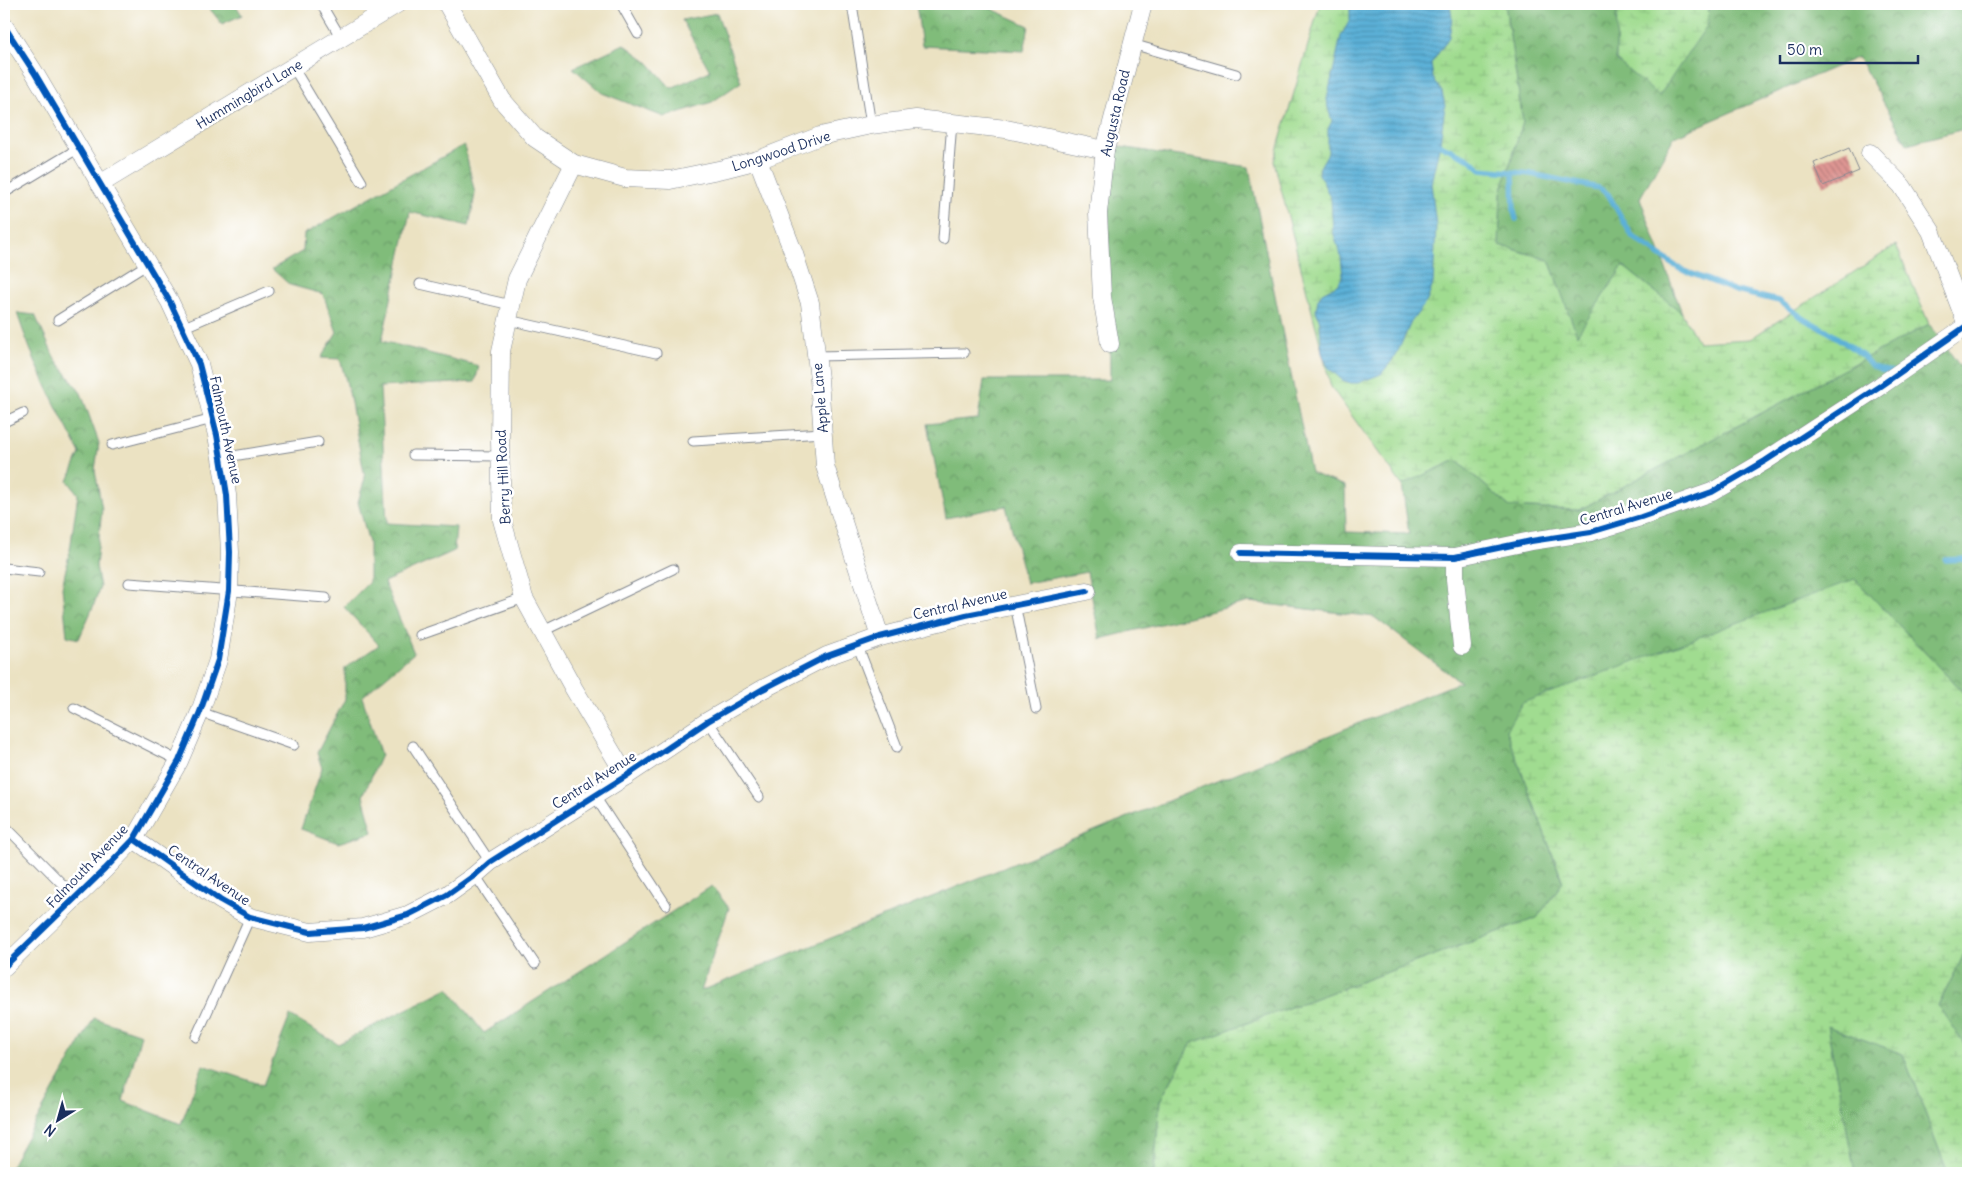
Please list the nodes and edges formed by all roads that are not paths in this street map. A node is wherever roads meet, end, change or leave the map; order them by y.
1 (320, 4) edge
2 (397, 4) edge
3 (447, 4) edge
4 (622, 4) edge
5 (852, 4) edge
6 (1142, 4) edge
7 (4, 26) edge
8 (638, 34) dead end
9 (341, 38) junction
10 (1132, 44) junction
11 (293, 67) junction
12 (1236, 74) dead end
13 (952, 122) junction
14 (871, 125) junction
15 (79, 148) junction
16 (1105, 150) junction
17 (1870, 153) dead end
18 (758, 160) junction
19 (574, 164) junction
20 (362, 182) dead end
21 (100, 184) junction
22 (4, 193) edge
23 (943, 239) dead end
24 (148, 264) junction
25 (420, 284) dead end
26 (269, 291) dead end
27 (510, 312) junction
28 (58, 320) dead end
29 (1968, 325) edge
30 (182, 328) junction
31 (1110, 344) dead end
32 (656, 353) dead end
33 (964, 353) dead end
34 (816, 356) junction
35 (23, 413) dead end
36 (213, 419) junction
37 (4, 422) edge
38 (823, 433) junction
39 (693, 441) dead end
40 (318, 442) dead end
41 (112, 446) dead end
42 (412, 455) dead end
43 (500, 456) junction
44 (221, 458) junction
45 (1241, 554) dead end
46 (1455, 557) junction
47 (4, 568) edge
48 (673, 569) dead end
49 (39, 572) dead end
50 (129, 583) dead end
51 (229, 591) junction
52 (1087, 591) dead end
53 (326, 598) dead end
54 (524, 598) junction
55 (1015, 604) junction
56 (543, 631) junction
57 (420, 635) dead end
58 (880, 636) junction
59 (857, 644) junction
60 (1462, 646) dead end
61 (74, 708) dead end
62 (1036, 709) dead end
63 (200, 712) junction
64 (708, 721) junction
65 (294, 745) dead end
66 (413, 746) dead end
67 (897, 747) dead end
68 (179, 761) junction
69 (626, 776) junction
70 (594, 795) junction
71 (759, 797) dead end
72 (4, 825) edge
73 (134, 839) junction
74 (490, 862) junction
75 (475, 875) junction
76 (76, 898) junction
77 (666, 905) dead end
78 (250, 917) junction
79 (535, 964) dead end
80 (4, 967) edge
81 (196, 1037) dead end

1 - 9 lane
2 - 9 street, Hummingbird Lane
3 - 19 street, Longwood Drive
4 - 8 lane
5 - 14 lane
6 - 10 street, Augusta Road
7 - 15 street, Falmouth Avenue
9 - 11 street, Hummingbird Lane
10 - 12 lane
10 - 16 street, Augusta Road
11 - 20 lane
11 - 21 street, Hummingbird Lane
13 - 14 street, Longwood Drive
13 - 16 street, Longwood Drive
13 - 23 lane
14 - 18 street, Longwood Drive
15 - 21 street, Falmouth Avenue
15 - 22 lane
16 - 31 street, Augusta Road
17 - 29 street
18 - 19 street, Longwood Drive
18 - 34 street, Apple Lane
19 - 27 street, Berry Hill Road
21 - 24 street, Falmouth Avenue
24 - 28 lane
24 - 30 street, Falmouth Avenue
25 - 27 lane
26 - 30 lane
27 - 32 lane
27 - 43 street, Berry Hill Road
29 - 46 street, Central Avenue
30 - 36 street, Falmouth Avenue
33 - 34 lane
34 - 38 street, Apple Lane
35 - 37 lane
36 - 41 lane
36 - 44 street, Falmouth Avenue
38 - 39 lane
38 - 58 street, Apple Lane
40 - 44 lane
42 - 43 lane
43 - 54 street, Berry Hill Road
44 - 51 street, Falmouth Avenue
45 - 46 street, Central Avenue
46 - 60 street
47 - 49 lane
48 - 56 lane
50 - 51 lane
51 - 53 lane
51 - 63 street, Falmouth Avenue
52 - 55 street, Central Avenue
54 - 56 street, Berry Hill Road
54 - 57 lane
55 - 58 street, Central Avenue
55 - 62 lane
56 - 69 street, Berry Hill Road
58 - 59 street, Central Avenue
59 - 64 street, Central Avenue
59 - 67 lane
61 - 68 lane
63 - 65 lane
63 - 68 street, Falmouth Avenue
64 - 69 street, Central Avenue
64 - 71 lane
66 - 74 lane
68 - 73 street, Falmouth Avenue
69 - 70 street, Central Avenue
70 - 74 street, Central Avenue
70 - 77 lane
72 - 76 lane
73 - 76 street, Falmouth Avenue
73 - 78 street, Central Avenue
74 - 75 street, Central Avenue
75 - 78 street, Central Avenue
75 - 79 lane
76 - 80 street, Falmouth Avenue
78 - 81 lane

